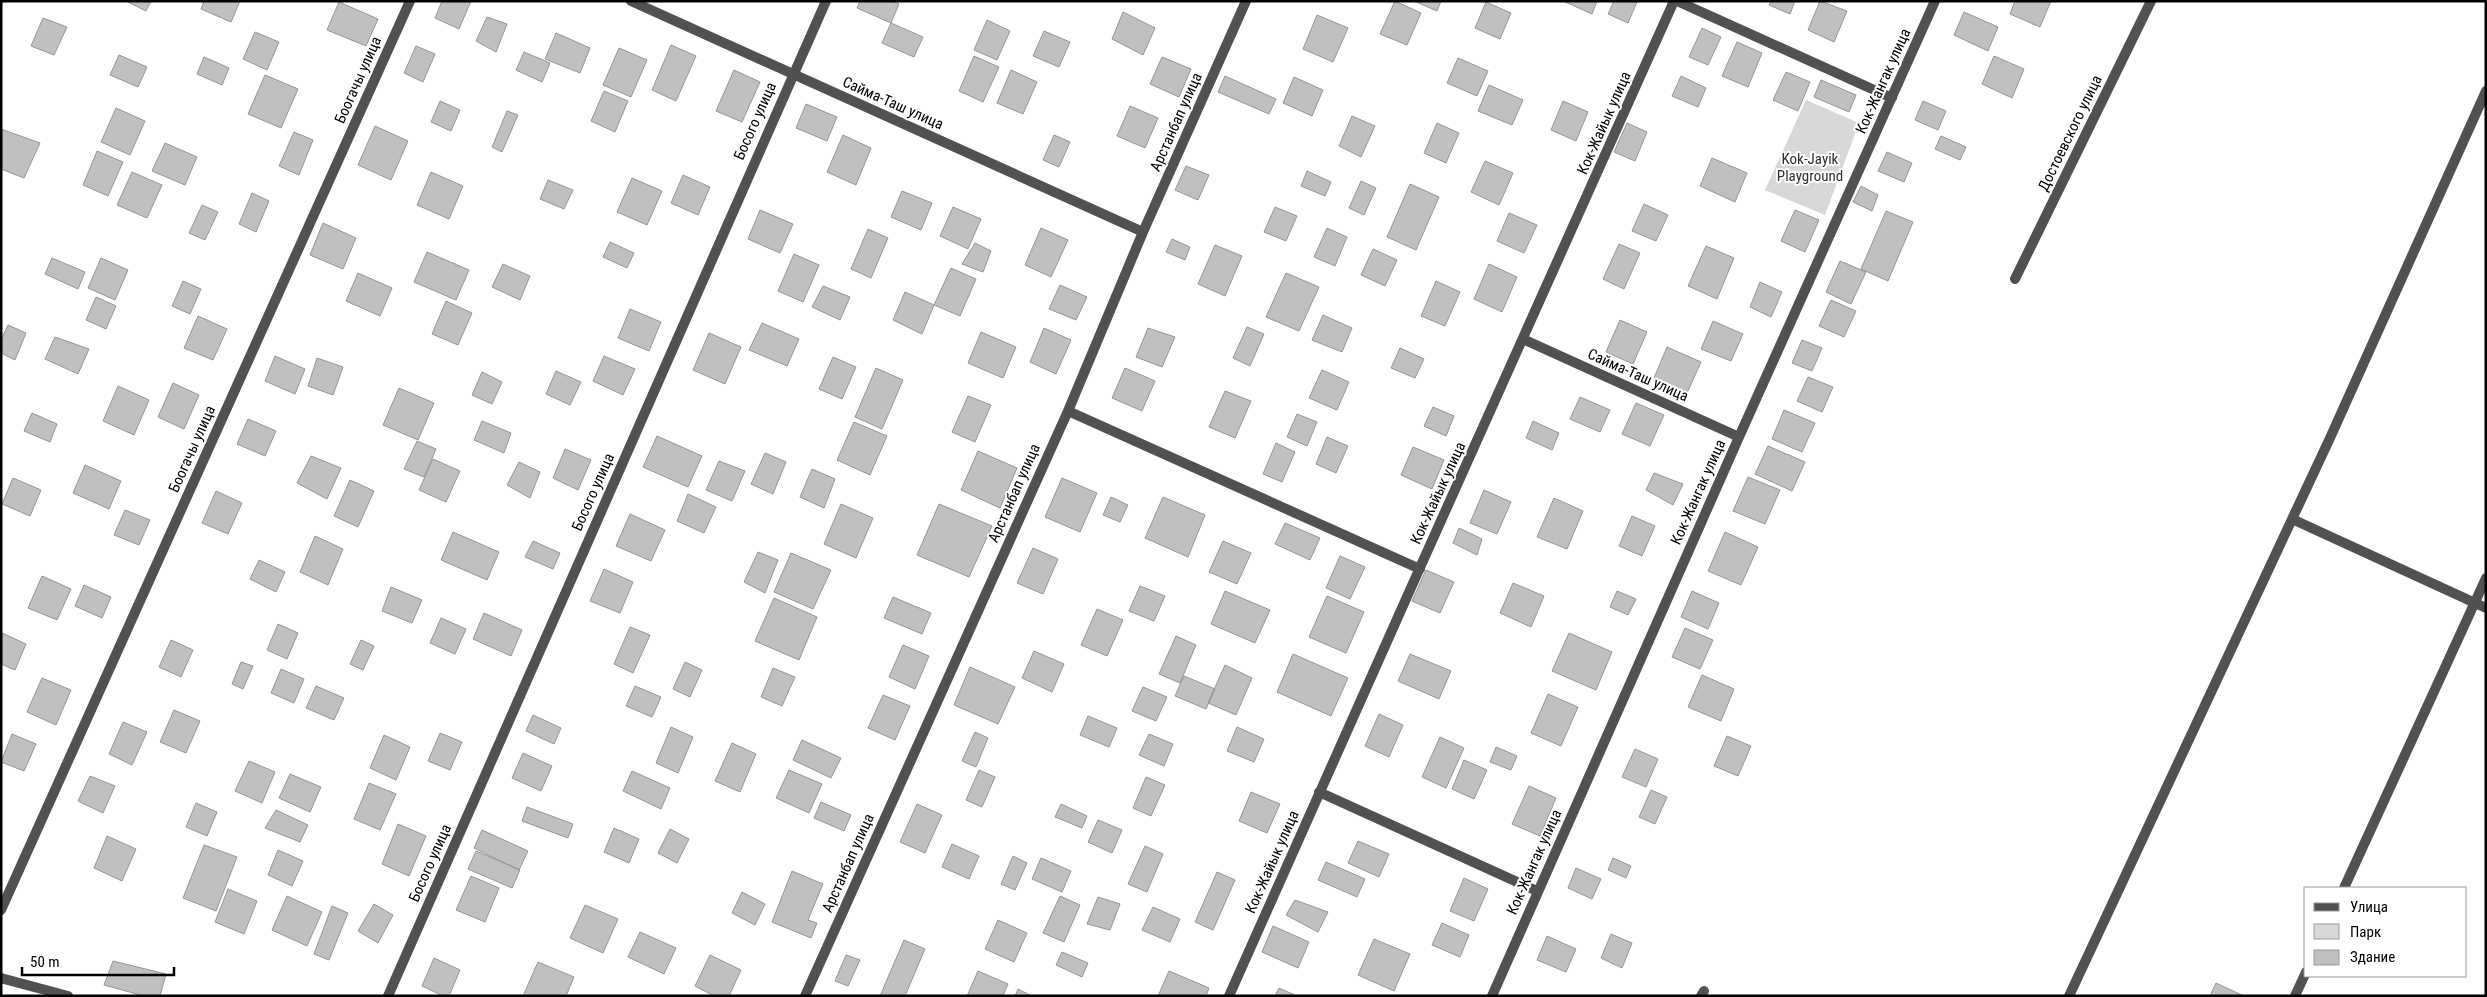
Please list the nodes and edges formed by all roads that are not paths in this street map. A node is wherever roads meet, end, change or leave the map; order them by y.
1 (410, 1) edge
2 (632, 1) edge
3 (826, 1) edge
4 (1246, 1) edge
5 (1675, 1) edge
6 (1935, 1) edge
7 (2151, 1) edge
8 (792, 74) junction
9 (2486, 91) edge
10 (1892, 98) junction
11 (1143, 232) junction
12 (2015, 279) dead end
13 (1525, 340) junction
14 (1068, 411) junction
15 (1739, 437) junction
16 (2292, 519) junction
17 (1420, 570) junction
18 (2486, 578) edge
19 (2474, 603) junction
20 (2486, 608) edge
21 (1319, 792) junction
22 (2344, 887) edge
23 (1537, 890) junction
24 (1, 910) edge
25 (2304, 976) edge
26 (1, 978) edge
27 (68, 996) edge
28 (388, 996) edge
29 (805, 996) edge
30 (1229, 996) edge
31 (1492, 996) edge
32 (2069, 996) edge
33 (2295, 996) edge

1 - 24 street, Боогачы улица
2 - 8 street, Сайма-Таш улица
3 - 8 street, Босого улица
4 - 11 street, Арстанбап улица
5 - 10 street
5 - 13 street, Кок-Жайык улица
6 - 10 street, Кок-Жангак улица
7 - 12 street, Достоевского улица
8 - 11 street, Сайма-Таш улица
8 - 28 street, Босого улица
9 - 16 street
10 - 15 street, Кок-Жангак улица
11 - 14 street, Арстанбап улица
13 - 15 street, Сайма-Таш улица
13 - 17 street, Кок-Жайык улица
14 - 17 street
14 - 29 street, Арстанбап улица
15 - 23 street, Кок-Жангак улица
16 - 19 street
16 - 32 street
17 - 21 street, Кок-Жайык улица
18 - 19 street
19 - 20 street
19 - 22 street
21 - 23 street
21 - 30 street, Кок-Жайык улица
23 - 31 street, Кок-Жангак улица
25 - 33 street
26 - 27 street

